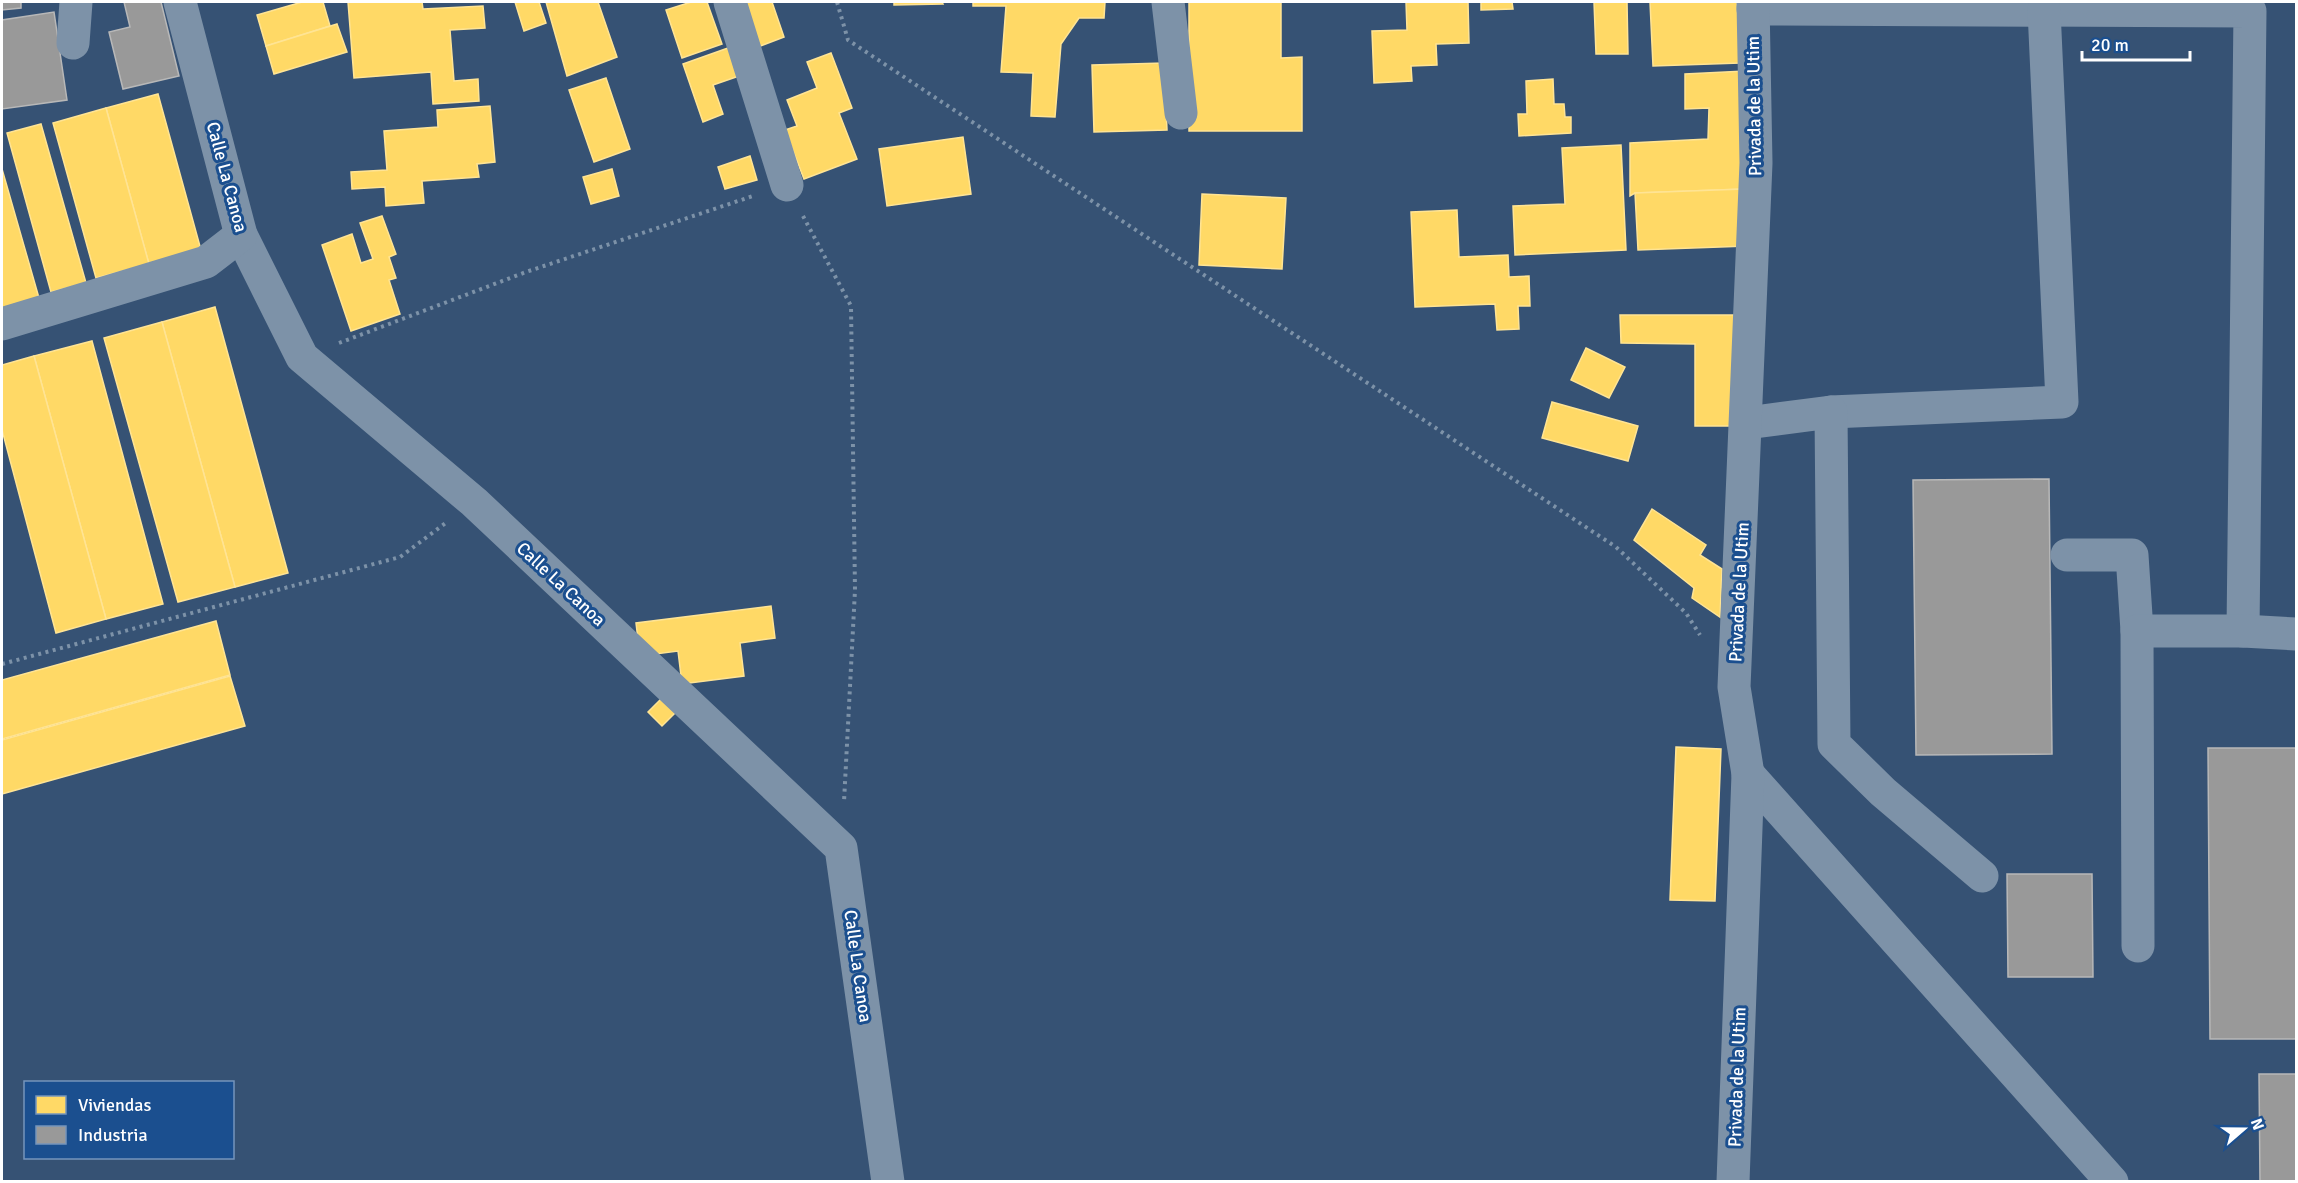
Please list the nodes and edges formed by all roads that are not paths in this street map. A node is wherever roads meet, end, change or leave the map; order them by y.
1 (76, 2) edge
2 (180, 2) edge
3 (730, 2) edge
4 (1168, 2) edge
5 (1753, 5) edge
6 (2044, 10) junction
7 (73, 43) dead end
8 (1181, 113) dead end
9 (787, 184) road end
10 (241, 235) junction
11 (2, 324) edge
12 (1831, 412) junction
13 (1747, 423) junction
14 (2067, 555) dead end
15 (2138, 631) junction
16 (2243, 632) junction
17 (2296, 634) edge
18 (1749, 774) junction
19 (1982, 876) dead end
20 (2138, 946) dead end
21 (888, 1182) edge
22 (1733, 1182) edge
23 (2112, 1182) edge

1 - 7 street
2 - 10 street, Calle La Canoa
3 - 9 street
4 - 8 street
5 - 6 street
5 - 13 street, Privada de la Utim
6 - 12 street
6 - 16 street
10 - 11 street
10 - 21 street, Calle La Canoa
12 - 13 street
12 - 19 street
13 - 18 street, Privada de la Utim
14 - 15 street
15 - 16 street
15 - 20 street
16 - 17 street
18 - 22 street, Privada de la Utim
18 - 23 street

